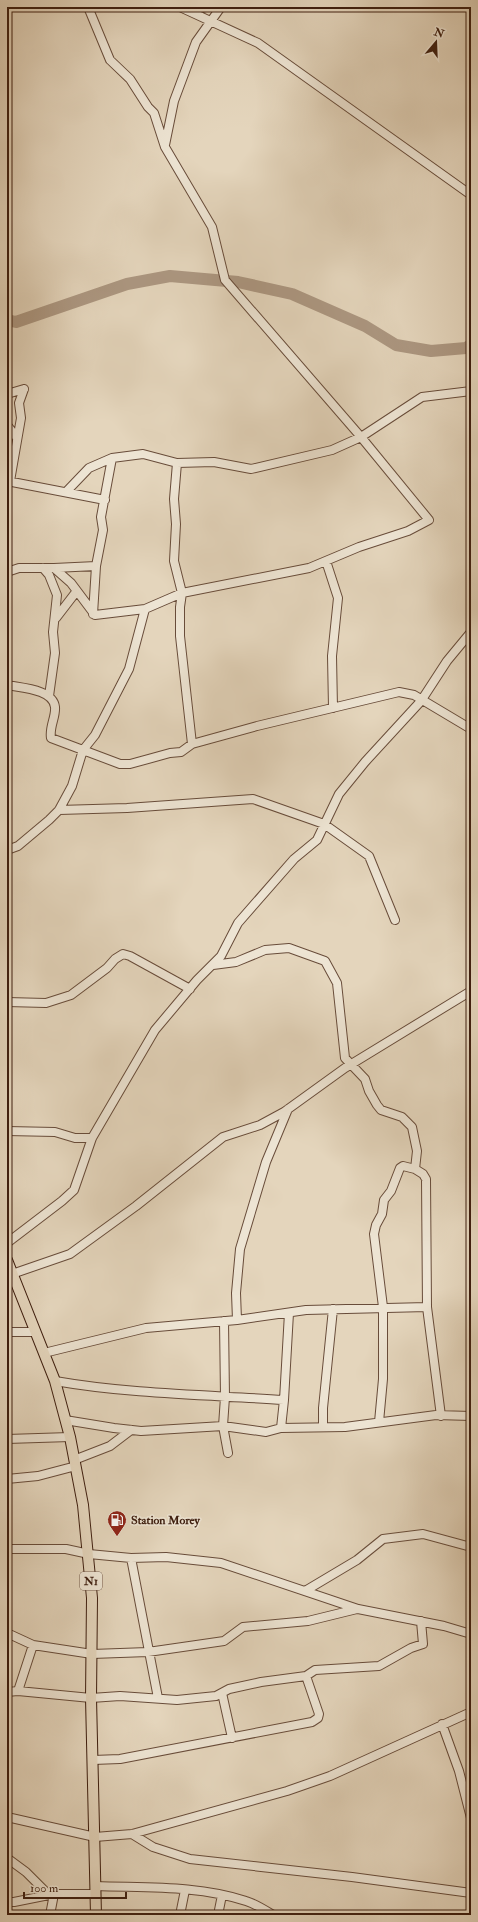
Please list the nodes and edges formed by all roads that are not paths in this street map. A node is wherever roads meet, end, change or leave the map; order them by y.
1 (88, 7) edge
2 (180, 7) edge
3 (205, 7) edge
4 (221, 7) edge
5 (192, 12) junction
6 (210, 21) junction
7 (165, 147) junction
8 (471, 195) edge
9 (471, 391) edge
10 (7, 394) edge
11 (7, 424) edge
12 (361, 437) junction
13 (17, 438) junction
14 (112, 458) junction
15 (177, 463) junction
16 (9, 481) edge
17 (66, 492) junction
18 (105, 500) junction
19 (326, 561) junction
20 (96, 566) junction
21 (43, 568) junction
22 (54, 568) junction
23 (7, 572) edge
24 (76, 592) junction
25 (182, 593) junction
26 (145, 609) junction
27 (93, 614) junction
28 (54, 620) junction
29 (471, 632) edge
30 (7, 685) edge
31 (49, 696) junction
32 (421, 701) junction
33 (333, 708) junction
34 (471, 729) edge
35 (192, 744) junction
36 (83, 750) junction
37 (59, 810) junction
38 (324, 824) junction
39 (7, 850) edge
40 (395, 920) dead end
41 (213, 965) junction
42 (190, 989) junction
43 (471, 991) edge
44 (7, 1002) edge
45 (351, 1064) junction
46 (288, 1108) junction
47 (7, 1131) edge
48 (92, 1138) junction
49 (415, 1169) junction
50 (7, 1243) edge
51 (7, 1260) edge
52 (10, 1273) edge
53 (383, 1307) junction
54 (427, 1307) junction
55 (332, 1309) junction
56 (289, 1313) junction
57 (237, 1320) junction
58 (224, 1321) junction
59 (7, 1332) edge
60 (35, 1332) junction
61 (44, 1353) junction
62 (55, 1380) junction
63 (225, 1396) junction
64 (284, 1400) junction
65 (441, 1416) junction
66 (471, 1416) edge
67 (65, 1420) junction
68 (379, 1422) junction
69 (223, 1426) junction
70 (323, 1427) junction
71 (281, 1428) junction
72 (131, 1430) junction
73 (70, 1438) junction
74 (7, 1439) edge
75 (228, 1452) dead end
76 (75, 1463) junction
77 (7, 1479) edge
78 (471, 1547) edge
79 (7, 1549) edge
80 (89, 1554) junction
81 (131, 1558) junction
82 (305, 1591) junction
83 (358, 1609) junction
84 (421, 1621) junction
85 (7, 1633) edge
86 (471, 1634) edge
87 (33, 1645) junction
88 (148, 1652) junction
89 (92, 1654) junction
90 (306, 1676) junction
91 (18, 1691) junction
92 (7, 1692) edge
93 (222, 1693) junction
94 (91, 1698) junction
95 (158, 1698) junction
96 (471, 1712) edge
97 (442, 1724) junction
98 (232, 1738) junction
99 (93, 1760) junction
100 (7, 1817) edge
101 (471, 1818) edge
102 (132, 1834) junction
103 (95, 1837) junction
104 (7, 1858) edge
105 (96, 1890) junction
106 (185, 1890) junction
107 (471, 1893) edge
108 (51, 1895) junction
109 (222, 1895) junction
110 (7, 1902) edge
111 (261, 1912) edge
112 (50, 1915) edge
113 (96, 1915) edge
114 (180, 1915) edge
115 (218, 1915) edge
116 (273, 1915) edge

1 - 7 street
2 - 5 street
3 - 5 street
4 - 6 street
5 - 6 street
6 - 7 street
6 - 8 street
7 - 12 street
9 - 12 street
10 - 13 street
11 - 13 street
12 - 15 street
12 - 19 street
13 - 16 street
14 - 15 street
14 - 17 street
14 - 18 street
15 - 25 street
16 - 17 street
17 - 18 street
18 - 20 street
19 - 25 street
19 - 33 street
20 - 22 street
20 - 27 street
21 - 22 street
21 - 23 street
21 - 28 street
22 - 24 street
24 - 27 street
24 - 28 street
25 - 26 street
25 - 35 street
26 - 27 street
26 - 36 street
28 - 31 street
29 - 32 street
30 - 31 street
31 - 36 street
32 - 33 street
32 - 34 street
32 - 38 street
33 - 35 street
35 - 36 street
36 - 37 street
37 - 38 street
37 - 39 street
38 - 40 street
38 - 41 street
41 - 42 street
41 - 45 street
42 - 44 street
42 - 48 street
43 - 45 street
45 - 46 street
45 - 49 street
46 - 52 street
46 - 57 street
47 - 48 street
48 - 50 street
49 - 53 street
49 - 54 street
51 - 52 main road, N1
52 - 60 main road, N1
53 - 54 street
53 - 55 street
53 - 68 street
54 - 65 street
55 - 56 street
55 - 70 street
56 - 57 street
56 - 64 street
57 - 58 street
58 - 61 street
58 - 63 street
59 - 60 street
60 - 61 main road, N1
61 - 62 main road, N1
62 - 63 street
62 - 67 main road, N1
63 - 64 street
63 - 69 street
64 - 71 street
65 - 66 street
65 - 68 street
67 - 72 street
67 - 73 main road, N1
68 - 70 street
69 - 71 street
69 - 72 street
69 - 75 street
70 - 71 street
72 - 76 street
73 - 74 street
73 - 76 main road, N1
76 - 77 street
76 - 80 main road, N1
78 - 82 street
79 - 80 street
80 - 81 street
80 - 89 main road, N1
81 - 82 street
81 - 88 street
82 - 83 street
83 - 84 street
83 - 88 street
84 - 86 street
84 - 90 street
85 - 87 street
87 - 89 street
87 - 91 street
88 - 89 street
88 - 95 street
89 - 94 main road, N1
90 - 93 street
90 - 98 street
91 - 92 street
91 - 94 street
93 - 95 street
93 - 98 street
94 - 95 street
94 - 99 main road, N1
96 - 97 street
97 - 101 street
97 - 102 street
98 - 99 street
99 - 103 main road, N1
100 - 103 street
102 - 103 street
102 - 107 street
103 - 105 main road, N1
104 - 108 street
105 - 106 street
105 - 108 street
105 - 113 main road, N1
106 - 109 street
106 - 114 street
108 - 110 street
108 - 112 street
109 - 111 street
109 - 115 street
111 - 116 street

